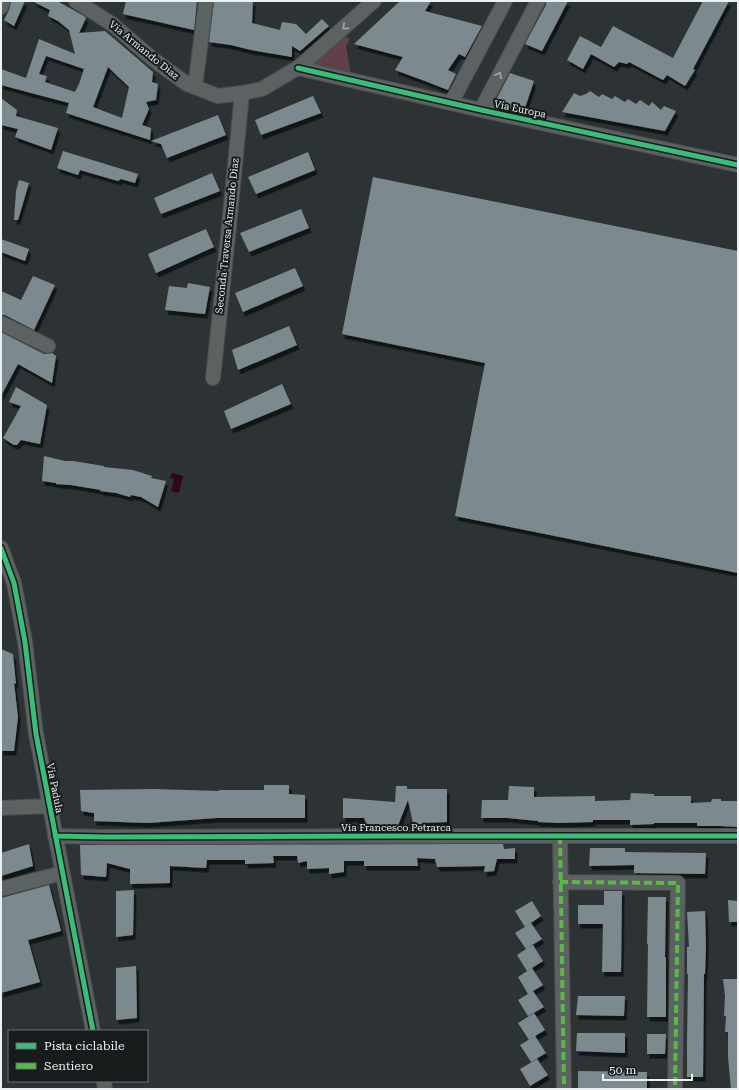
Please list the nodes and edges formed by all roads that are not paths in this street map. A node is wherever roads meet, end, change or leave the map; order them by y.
1 (3, 1) edge
2 (76, 1) edge
3 (206, 1) edge
4 (374, 1) edge
5 (505, 1) edge
6 (538, 1) edge
7 (1, 7) edge
8 (299, 68) junction
9 (195, 87) junction
10 (242, 93) junction
11 (451, 103) junction
12 (482, 110) junction
13 (738, 165) edge
14 (1, 323) edge
15 (48, 346) dead end
16 (213, 378) dead end
17 (1, 548) edge
18 (50, 806) junction
19 (1, 808) edge
20 (55, 836) junction
21 (560, 836) junction
22 (738, 836) edge
23 (62, 873) junction
24 (560, 882) junction
25 (1, 889) edge
26 (93, 1030) edge
27 (564, 1089) edge
28 (675, 1089) edge

1 - 7 street
2 - 9 street, Via Armando Diaz
3 - 9 street
4 -> 8 street, Via Armando Diaz
5 - 11 street
12 -> 6 street
8 - 10 street, Via Armando Diaz
8 - 11 street, Via Europa
9 - 10 street, Via Armando Diaz
10 - 16 street, Seconda Traversa Armando Diaz
11 - 12 street, Via Europa
12 - 13 street, Via Europa
14 - 15 street
17 - 18 street, Via Padula
18 - 19 street
18 - 20 street, Via Padula
20 - 21 street, Via Francesco Petrarca
20 - 23 street, Via Padula
21 - 22 street, Via Francesco Petrarca
21 - 24 street
23 - 25 street
23 - 26 street, Via Padula
24 - 27 street
24 - 28 street

